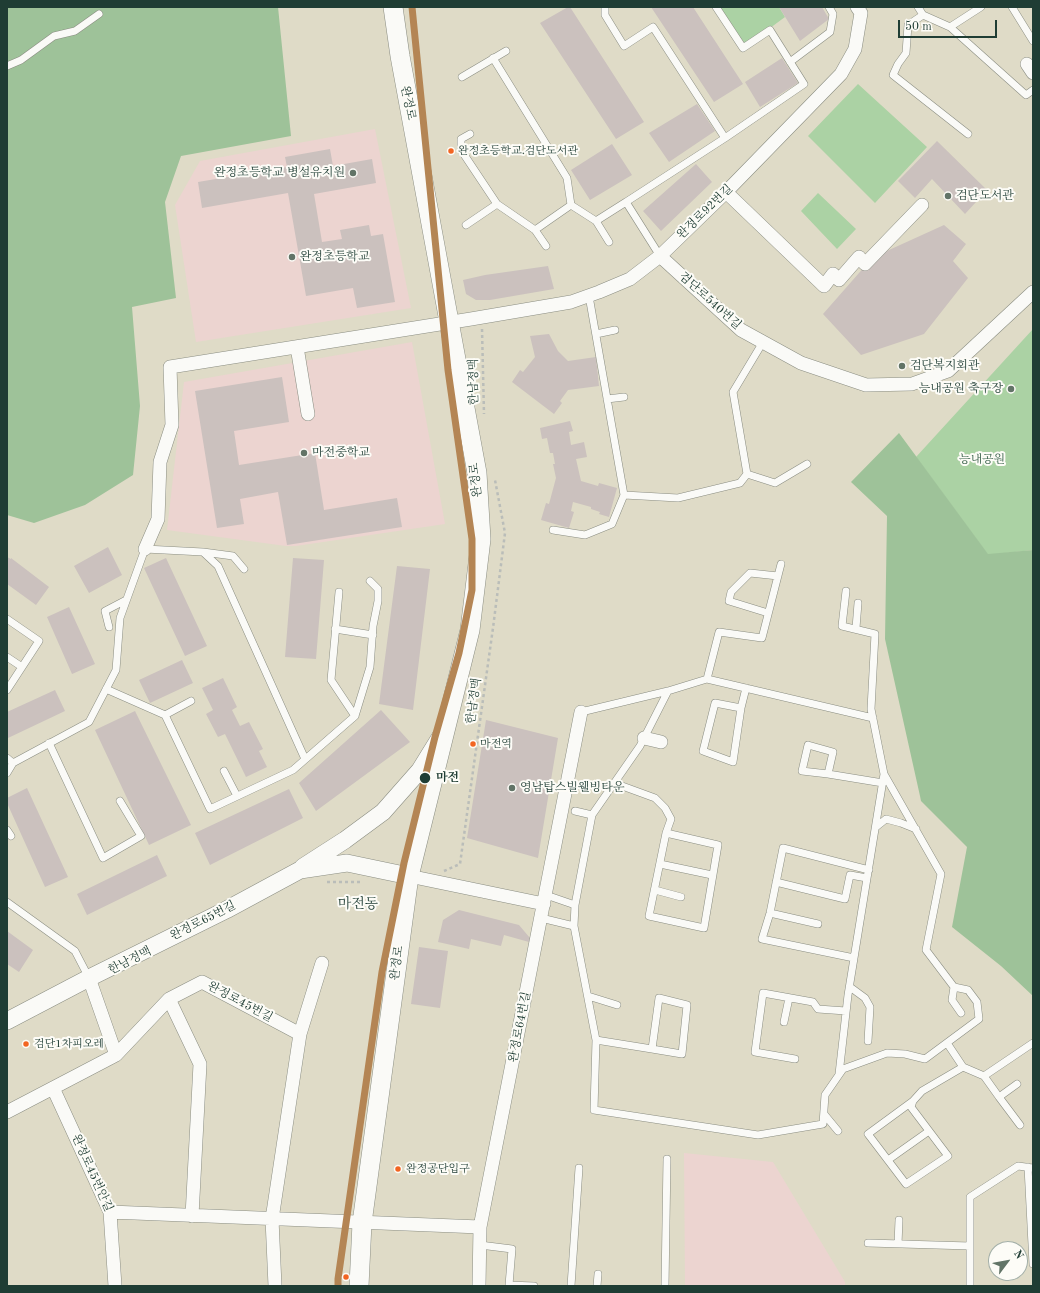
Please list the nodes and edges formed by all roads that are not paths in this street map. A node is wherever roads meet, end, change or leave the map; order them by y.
1 (393, 7) edge
2 (605, 7) edge
3 (716, 7) edge
4 (829, 7) edge
5 (857, 7) edge
6 (918, 7) edge
7 (981, 7) edge
8 (1012, 7) edge
9 (99, 14) dead end
10 (923, 15) junction
11 (950, 27) junction
12 (1033, 41) edge
13 (506, 51) dead end
14 (493, 58) junction
15 (790, 62) junction
16 (7, 66) edge
17 (462, 76) dead end
18 (1033, 90) edge
19 (470, 134) dead end
20 (968, 134) dead end
21 (725, 138) junction
22 (726, 192) junction
23 (626, 202) junction
24 (497, 204) junction
25 (571, 205) junction
26 (922, 205) dead end
27 (596, 221) junction
28 (466, 225) dead end
29 (535, 230) junction
30 (609, 242) dead end
31 (546, 246) dead end
32 (660, 256) junction
33 (1033, 292) edge
34 (589, 296) junction
35 (450, 323) junction
36 (615, 330) dead end
37 (596, 334) junction
38 (763, 342) junction
39 (297, 347) junction
40 (624, 397) dead end
41 (607, 399) junction
42 (308, 414) dead end
43 (807, 464) dead end
44 (747, 474) junction
45 (624, 494) junction
46 (553, 530) dead end
47 (145, 549) junction
48 (203, 552) junction
49 (781, 564) dead end
50 (244, 569) dead end
51 (778, 576) junction
52 (370, 580) dead end
53 (846, 591) dead end
54 (339, 592) dead end
55 (126, 600) junction
56 (858, 604) dead end
57 (768, 613) junction
58 (7, 619) edge
59 (109, 627) dead end
60 (856, 628) junction
61 (335, 629) junction
62 (372, 635) junction
63 (7, 657) edge
64 (22, 667) junction
65 (707, 679) junction
66 (746, 688) junction
67 (106, 689) junction
68 (7, 690) edge
69 (668, 691) junction
70 (191, 701) dead end
71 (741, 708) junction
72 (581, 712) joint
73 (165, 715) junction
74 (355, 716) junction
75 (872, 718) junction
76 (446, 728) junction
77 (644, 738) junction
78 (661, 742) dead end
79 (49, 743) junction
80 (7, 758) edge
81 (304, 760) junction
82 (13, 763) junction
83 (224, 771) dead end
84 (7, 773) edge
85 (828, 774) junction
86 (884, 774) junction
87 (614, 783) junction
88 (883, 783) junction
89 (237, 796) junction
90 (120, 801) dead end
91 (575, 811) dead end
92 (592, 815) junction
93 (876, 827) junction
94 (916, 830) junction
95 (666, 833) junction
96 (660, 864) junction
97 (300, 870) junction
98 (869, 870) junction
99 (712, 875) junction
100 (417, 878) junction
101 (867, 878) junction
102 (776, 882) junction
103 (655, 890) junction
104 (681, 897) dead end
105 (545, 900) junction
106 (7, 902) edge
107 (575, 905) junction
108 (770, 913) junction
109 (541, 918) junction
110 (818, 924) dead end
111 (574, 926) junction
112 (854, 958) junction
113 (322, 963) dead end
114 (89, 978) junction
115 (850, 987) junction
116 (954, 987) junction
117 (588, 996) junction
118 (789, 998) junction
119 (169, 999) junction
120 (617, 1005) dead end
121 (846, 1011) junction
122 (961, 1013) dead end
123 (7, 1021) edge
124 (784, 1022) dead end
125 (300, 1034) junction
126 (596, 1040) junction
127 (868, 1041) dead end
128 (947, 1043) junction
129 (1033, 1043) edge
130 (652, 1049) junction
131 (116, 1055) junction
132 (795, 1059) dead end
133 (963, 1067) junction
134 (839, 1074) junction
135 (984, 1076) junction
136 (1017, 1084) dead end
137 (53, 1088) junction
138 (999, 1097) junction
139 (913, 1101) junction
140 (7, 1112) edge
141 (824, 1114) junction
142 (1020, 1125) dead end
143 (838, 1131) dead end
144 (929, 1131) junction
145 (668, 1159) dead end
146 (888, 1160) junction
147 (579, 1168) dead end
148 (1030, 1168) edge
149 (110, 1212) junction
150 (192, 1216) junction
151 (272, 1219) junction
152 (899, 1220) dead end
153 (362, 1223) junction
154 (480, 1227) junction
155 (1032, 1234) edge
156 (868, 1243) dead end
157 (898, 1244) junction
158 (480, 1245) junction
159 (970, 1246) junction
160 (1033, 1264) edge
161 (598, 1274) dead end
162 (115, 1286) edge
163 (275, 1286) edge
164 (359, 1286) edge
165 (479, 1286) edge
166 (534, 1286) edge
167 (571, 1286) edge
168 (597, 1286) edge
169 (665, 1286) edge
170 (970, 1286) edge

1 - 35 main road, 완정로
2 - 21 lane
3 - 15 lane
4 - 15 lane
5 - 22 street, 완정로92번길
6 - 10 lane
7 - 11 lane
8 - 12 lane
9 - 16 lane
10 - 11 lane
10 - 20 lane
11 - 18 lane
13 - 14 lane
14 - 17 lane
14 - 25 lane
15 - 21 lane
19 - 24 lane
21 - 23 lane
22 - 26 street
22 - 32 street, 완정로92번길
23 - 27 lane
23 - 32 lane
24 - 28 lane
24 - 29 lane
25 - 27 lane
25 - 29 lane
27 - 30 lane
29 - 31 lane
32 - 34 street, 완정로92번길
32 - 38 street, 검단로540번길
33 - 38 street, 검단로540번길
34 - 35 street, 완정로92번길
34 - 37 lane
35 - 39 street, 완정로92번길
35 - 76 main road, 완정로
36 - 37 lane
37 - 41 lane
38 - 44 lane
39 - 42 street
39 - 47 street, 완정로92번길
40 - 41 lane
41 - 45 lane
43 - 44 lane
44 - 45 lane
45 - 46 lane
47 - 48 lane
47 - 55 lane
48 - 50 lane
48 - 81 lane
49 - 51 lane
51 - 57 lane
51 - 57 lane
52 - 62 lane
53 - 60 lane
54 - 61 lane
55 - 59 lane
55 - 67 lane
56 - 60 lane
57 - 65 lane
58 - 64 lane
60 - 75 lane
61 - 62 lane
61 - 74 lane
62 - 74 lane
63 - 64 lane
64 - 68 lane
65 - 66 lane
65 - 69 lane
66 - 71 lane
66 - 75 lane
67 - 73 lane
67 - 79 lane
69 - 72 lane
69 - 77 lane
70 - 73 lane
71 - 71 lane
72 - 105 street, 완정로64번길
73 - 89 lane
74 - 81 lane
75 - 86 lane
76 - 97 street
76 - 100 main road, 완정로
77 - 78 street
77 - 87 lane
79 - 82 lane
79 - 90 lane
80 - 82 lane
81 - 89 lane
82 - 84 lane
83 - 89 lane
85 - 85 lane
85 - 88 lane
86 - 88 lane
86 - 94 lane
87 - 92 lane
87 - 95 lane
88 - 93 lane
91 - 92 lane
92 - 107 lane
93 - 94 lane
93 - 98 lane
94 - 116 lane
95 - 96 lane
95 - 99 lane
96 - 99 lane
96 - 103 lane
97 - 100 street, 완정로65번길
97 - 114 street, 완정로65번길
98 - 101 lane
98 - 102 lane
99 - 103 lane
100 - 105 street
100 - 153 main road, 완정로
101 - 102 lane
101 - 112 lane
102 - 108 lane
103 - 104 lane
105 - 107 lane
105 - 109 street, 완정로64번길
106 - 114 lane
107 - 111 lane
108 - 110 lane
108 - 112 lane
109 - 111 lane
109 - 154 street, 완정로64번길
111 - 117 lane
112 - 115 lane
113 - 125 street
114 - 123 street, 완정로65번길
114 - 131 street
115 - 121 lane
115 - 127 lane
116 - 122 lane
116 - 128 lane
117 - 120 lane
117 - 126 lane
118 - 121 lane
118 - 124 lane
118 - 132 lane
119 - 125 street, 완정로45번길
119 - 131 street, 완정로45번길
119 - 150 street
121 - 134 lane
125 - 151 street
126 - 130 lane
126 - 141 lane
128 - 133 lane
128 - 134 lane
129 - 135 lane
130 - 130 lane
131 - 137 street, 완정로45번길
133 - 135 lane
133 - 139 lane
134 - 141 lane
135 - 138 lane
136 - 138 lane
137 - 140 street, 완정로45번길
137 - 149 street, 완정로45번안길
138 - 142 lane
139 - 144 lane
139 - 146 lane
141 - 143 lane
144 - 146 lane
144 - 146 lane
145 - 169 lane
147 - 167 lane
148 - 155 lane
148 - 159 lane
149 - 150 street
149 - 162 street, 완정로45번안길
150 - 151 street
151 - 153 street
151 - 163 street
152 - 157 lane
153 - 154 street
153 - 164 main road, 완정로
154 - 158 street, 완정로64번길
155 - 160 lane
156 - 157 lane
157 - 159 lane
158 - 165 street, 완정로64번길
158 - 166 lane
159 - 170 lane
161 - 168 lane

